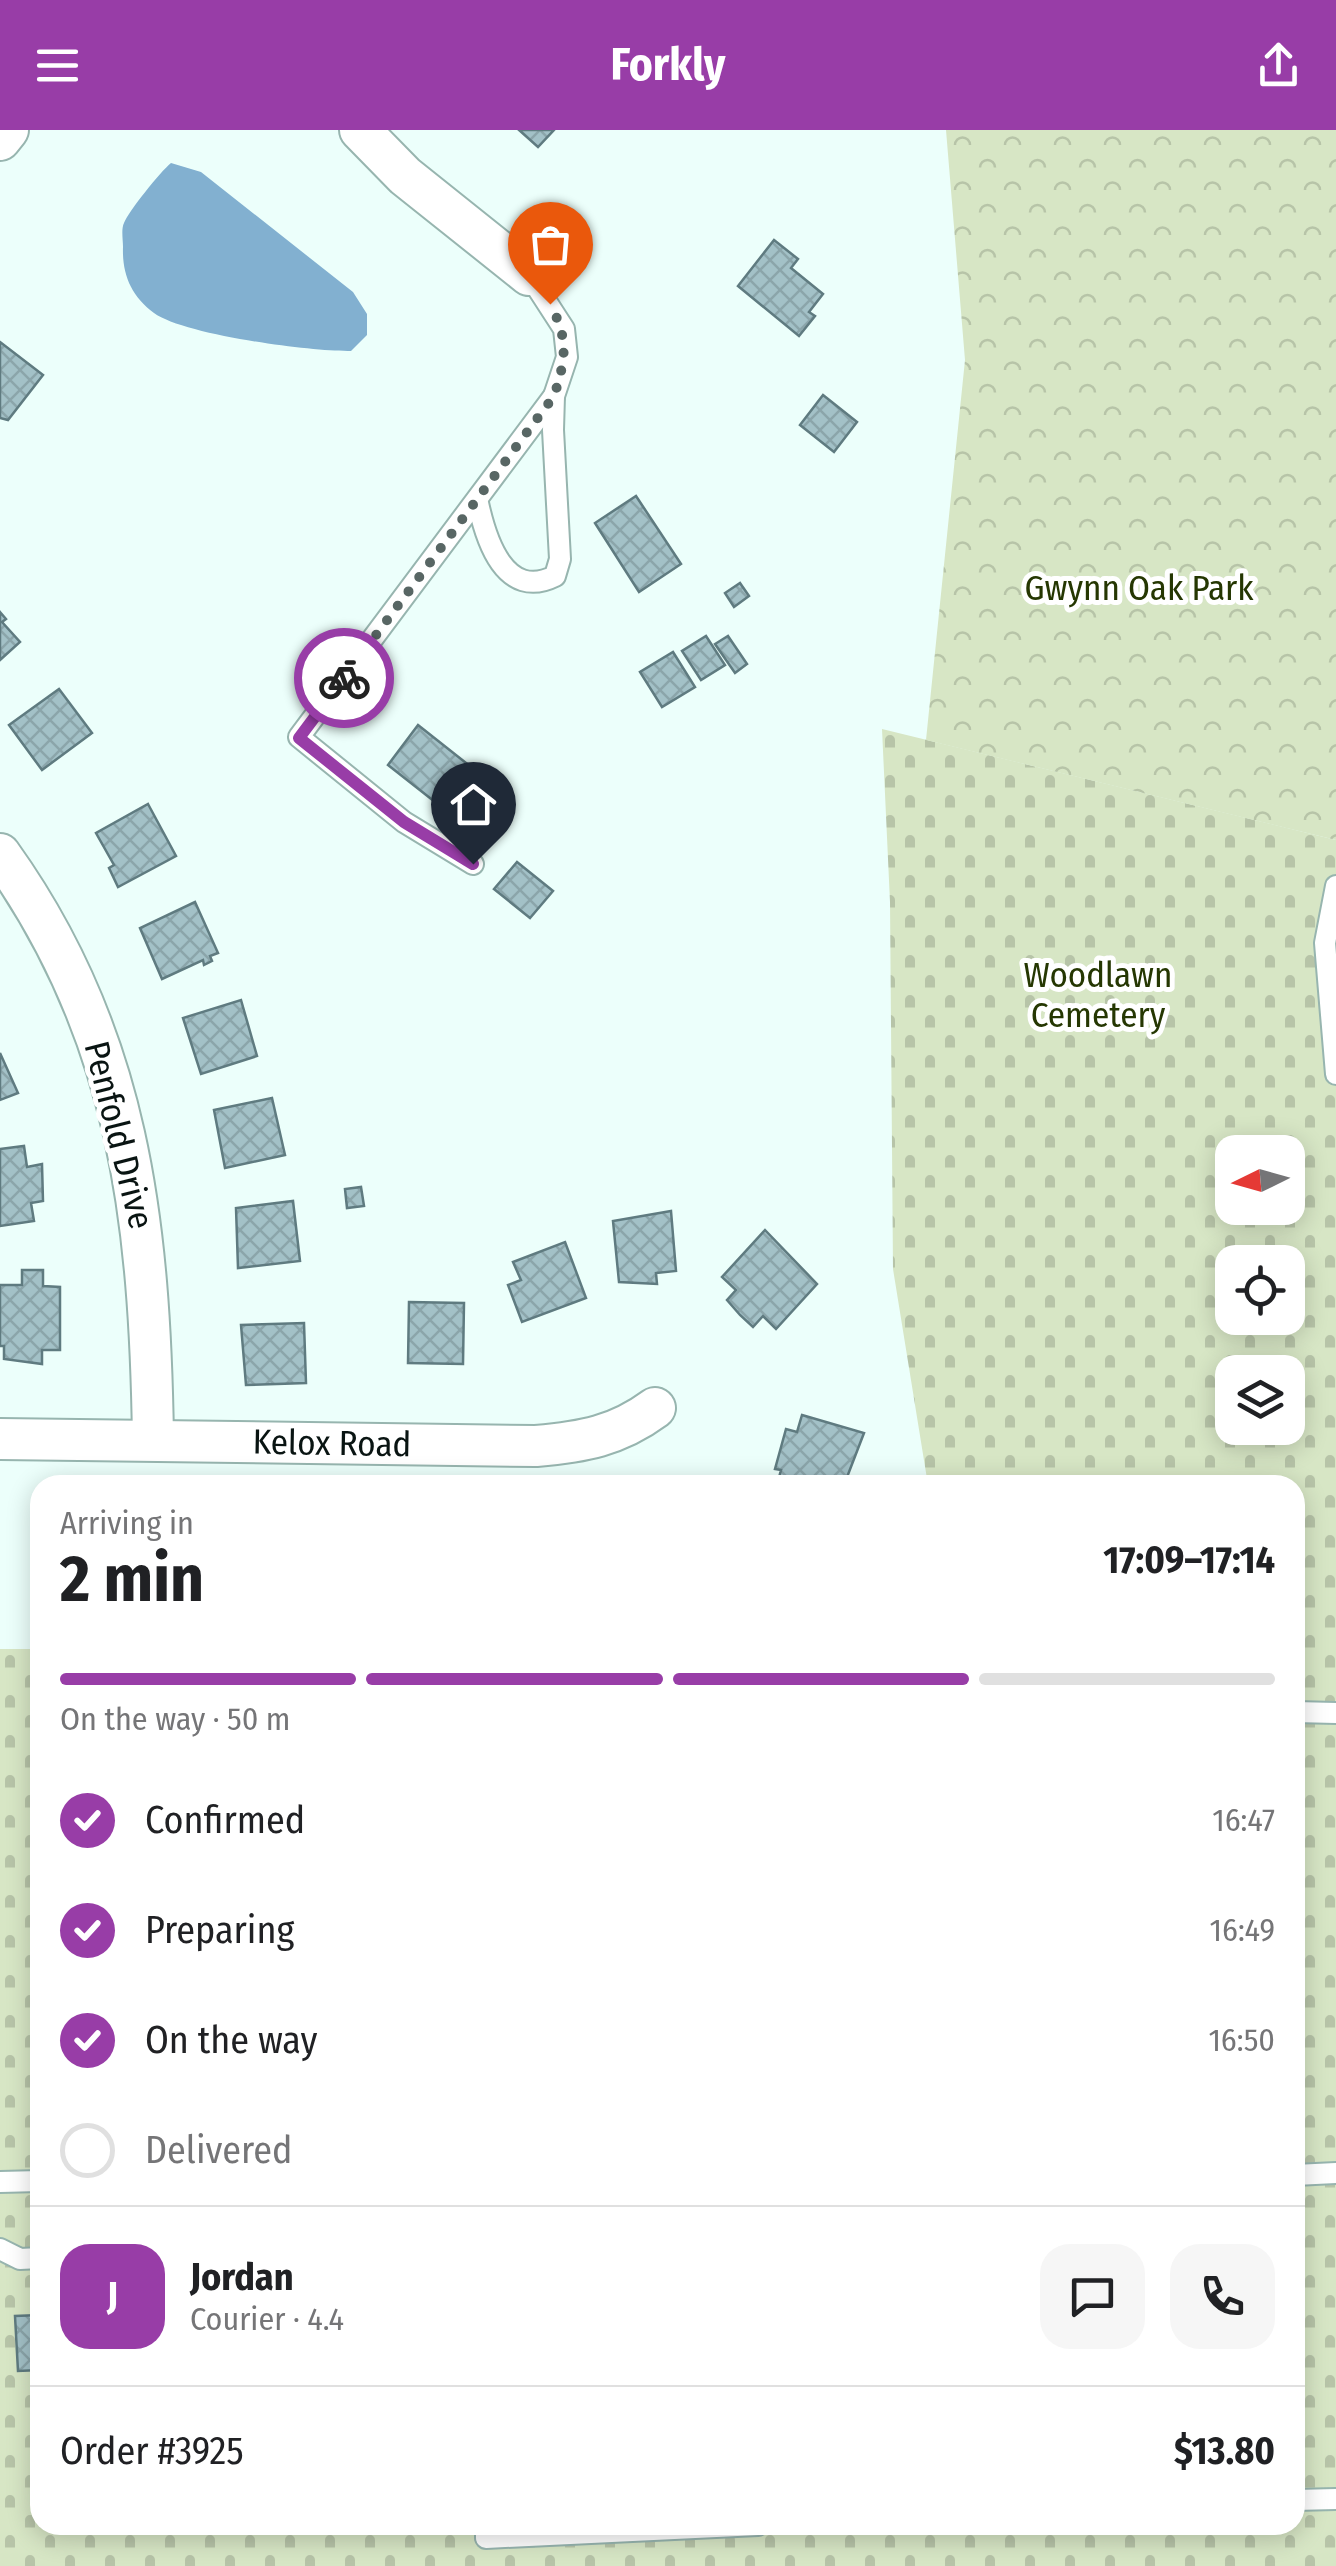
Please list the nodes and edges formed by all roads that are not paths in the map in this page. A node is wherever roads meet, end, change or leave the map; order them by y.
1 (8, 130) edge
2 (360, 130) edge
3 (0, 140) edge
4 (528, 275) joint
5 (554, 396) junction
6 (478, 503) junction
7 (0, 854) edge
8 (473, 864) dead end
9 (1336, 886) edge
10 (1336, 1074) edge
11 (655, 1408) dead end
12 (0, 1439) edge
13 (154, 1440) junction
14 (1305, 1712) edge
15 (1336, 1713) edge
16 (1336, 2173) edge
17 (1305, 2175) edge
18 (30, 2181) edge
19 (0, 2182) edge
20 (0, 2249) edge
21 (30, 2258) edge
22 (1336, 2498) edge
23 (1305, 2500) edge
24 (486, 2535) edge
25 (549, 2535) edge

1 - 3 street
2 - 4 street
4 - 5 lane
5 - 6 lane
5 - 6 lane
6 - 8 lane
7 - 13 street, Penfold Drive
9 - 10 lane
11 - 13 street, Kelox Road
12 - 13 street, Kelox Road
14 - 15 lane
16 - 17 lane
18 - 19 lane
20 - 21 lane
22 - 23 lane
24 - 25 lane

